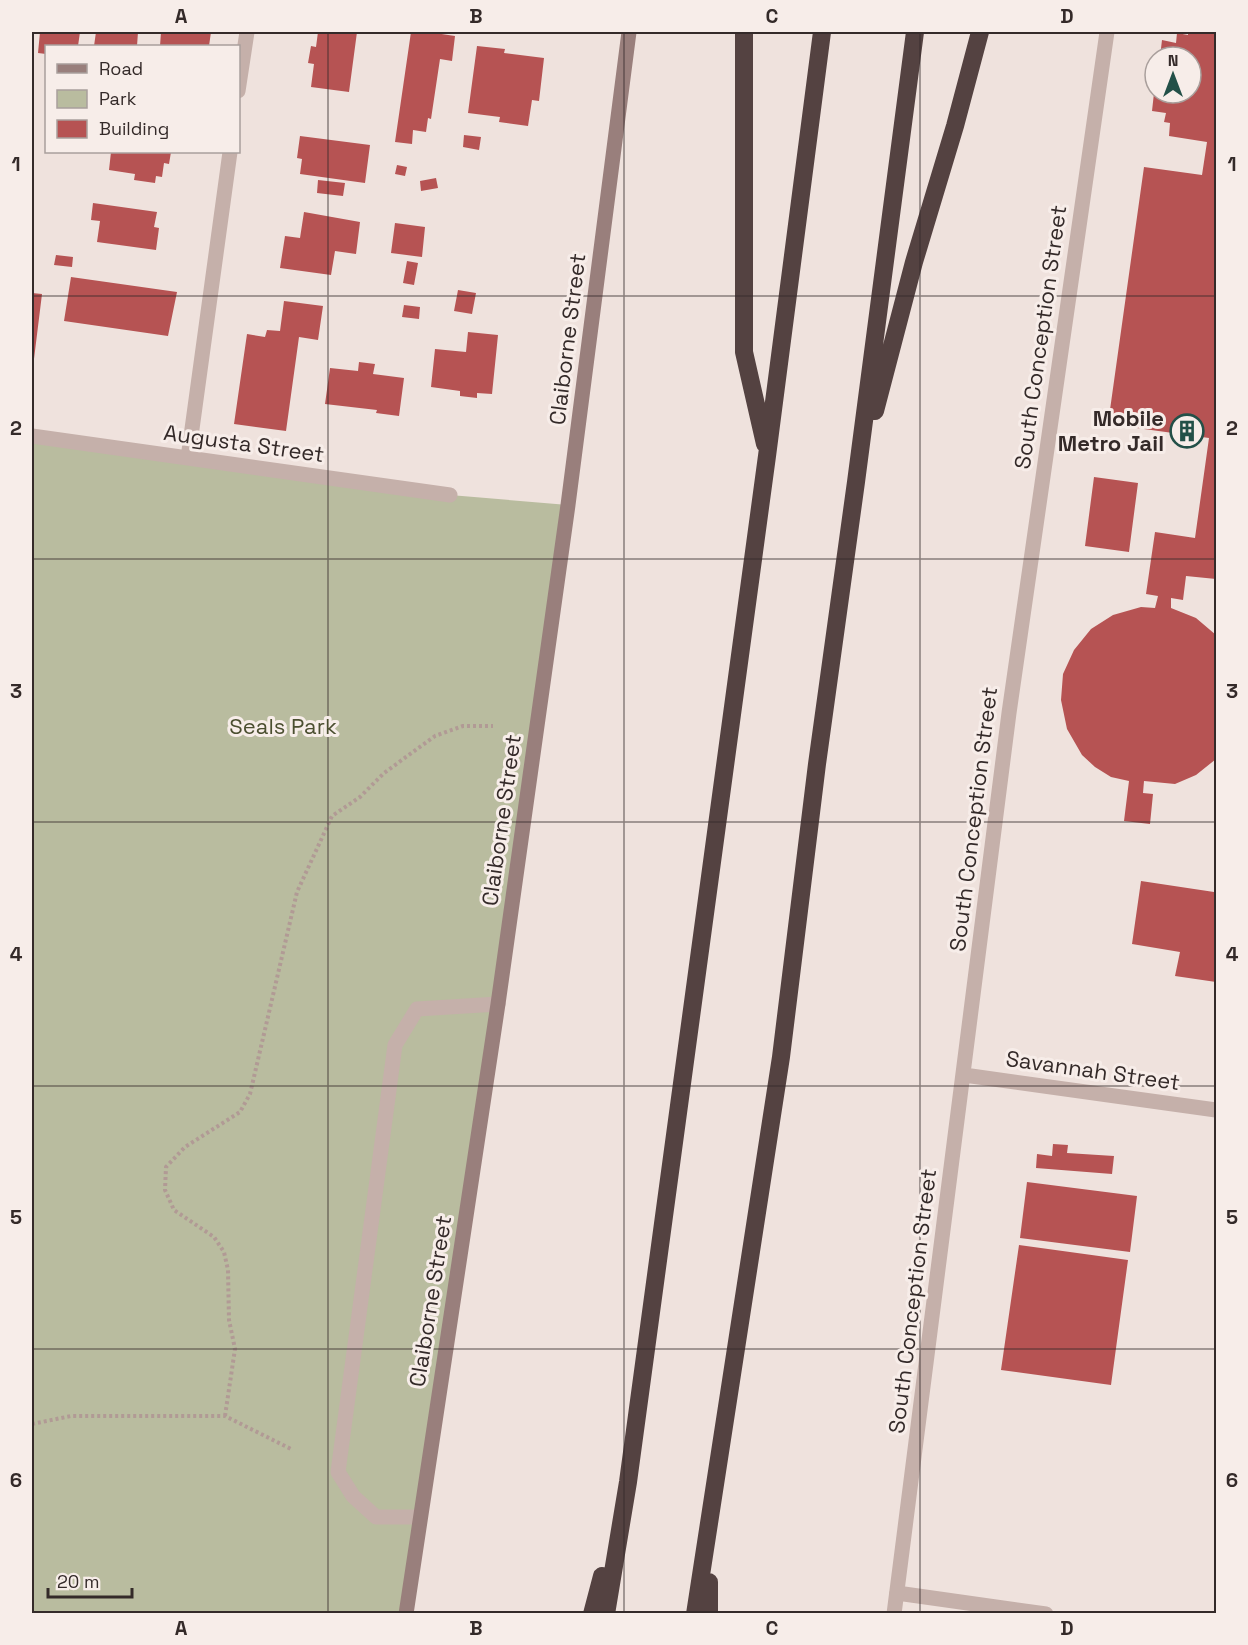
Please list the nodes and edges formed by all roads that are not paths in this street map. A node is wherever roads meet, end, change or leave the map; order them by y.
1 (247, 32) edge
2 (629, 32) edge
3 (744, 32) edge
4 (822, 32) edge
5 (915, 32) edge
6 (980, 32) edge
7 (1107, 32) edge
8 (240, 78) edge
9 (230, 153) edge
10 (32, 436) edge
11 (767, 456) junction
12 (188, 458) junction
13 (856, 482) junction
14 (450, 495) dead end
15 (498, 1004) junction
16 (964, 1075) junction
17 (1216, 1110) edge
18 (628, 1482) junction
19 (419, 1517) junction
20 (709, 1527) junction
21 (897, 1593) junction
22 (406, 1614) edge
23 (592, 1614) edge
24 (606, 1614) edge
25 (695, 1614) edge
26 (709, 1614) edge
27 (894, 1614) edge
28 (1046, 1614) edge

1 - 8 street
2 - 15 street, Claiborne Street
3 - 11 highway
4 - 11 highway
5 - 13 highway
6 - 13 highway
7 - 16 street, South Conception Street
9 - 12 street
10 - 12 street, Augusta Street
11 - 18 highway
12 - 14 street, Augusta Street
13 - 20 highway
15 - 19 street, Claiborne Street
15 - 19 street
16 - 17 street, Savannah Street
16 - 21 street, South Conception Street
18 - 23 highway
18 - 24 highway
19 - 22 street, Claiborne Street
20 - 25 highway
20 - 26 highway
21 - 27 street, South Conception Street
21 - 28 street

